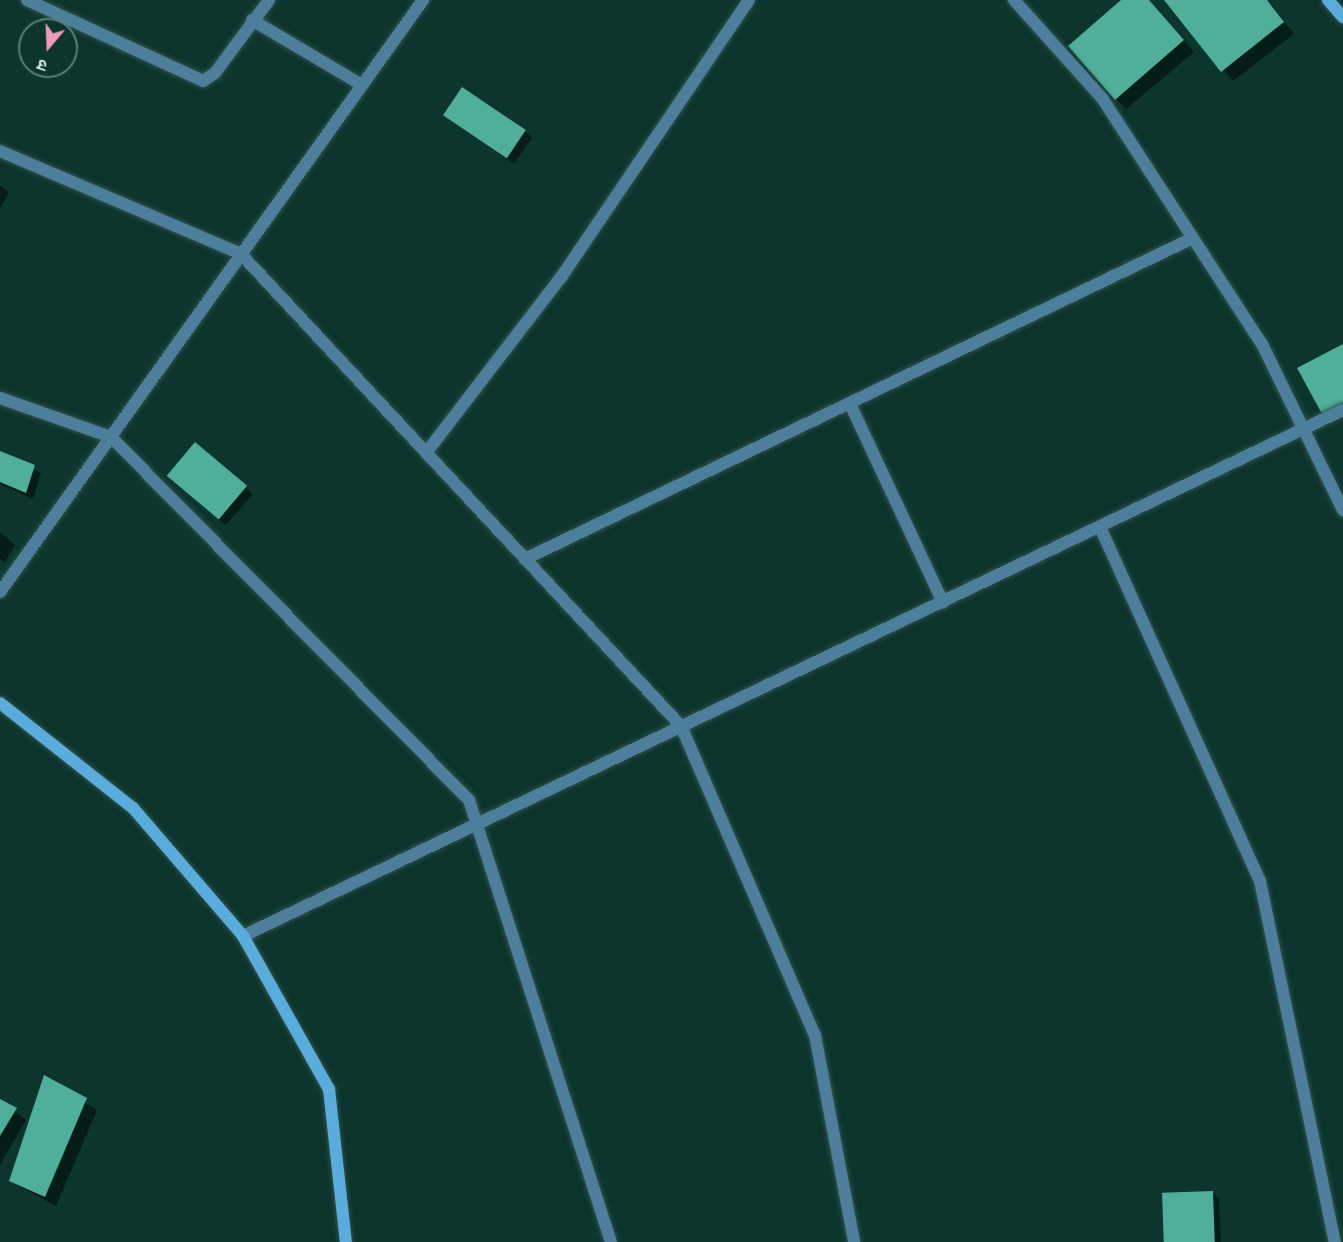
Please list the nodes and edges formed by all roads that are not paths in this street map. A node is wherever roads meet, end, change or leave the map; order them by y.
1 (27, 0) edge
2 (269, 0) edge
3 (423, 0) edge
4 (749, 0) edge
5 (1014, 0) edge
6 (1328, 0) edge
7 (1343, 17) edge
8 (252, 20) junction
9 (362, 85) junction
10 (0, 151) edge
11 (1193, 238) junction
12 (241, 254) junction
13 (0, 398) edge
14 (850, 406) junction
15 (1343, 410) edge
16 (1304, 429) junction
17 (111, 437) junction
18 (426, 453) junction
19 (1343, 510) edge
20 (1100, 527) junction
21 (525, 559) junction
22 (0, 592) edge
23 (943, 602) junction
24 (0, 703) edge
25 (681, 726) junction
26 (477, 824) junction
27 (243, 936) junction
28 (346, 1242) edge
29 (611, 1242) edge
30 (854, 1242) edge
31 (1335, 1242) edge

1 - 8 street
2 - 8 street
3 - 9 street
4 - 18 street
5 - 11 street
6 - 7 street
8 - 9 street
9 - 12 street
10 - 12 street
11 - 14 street
11 - 16 street
12 - 17 street
12 - 18 street
13 - 17 street
14 - 21 street
14 - 23 street
15 - 16 street
16 - 19 street
16 - 20 street
17 - 22 street
17 - 26 street
18 - 21 street
20 - 23 street
20 - 31 street
21 - 25 street
23 - 25 street
24 - 27 street
25 - 26 street
25 - 30 street
26 - 27 street
26 - 29 street
27 - 28 street

